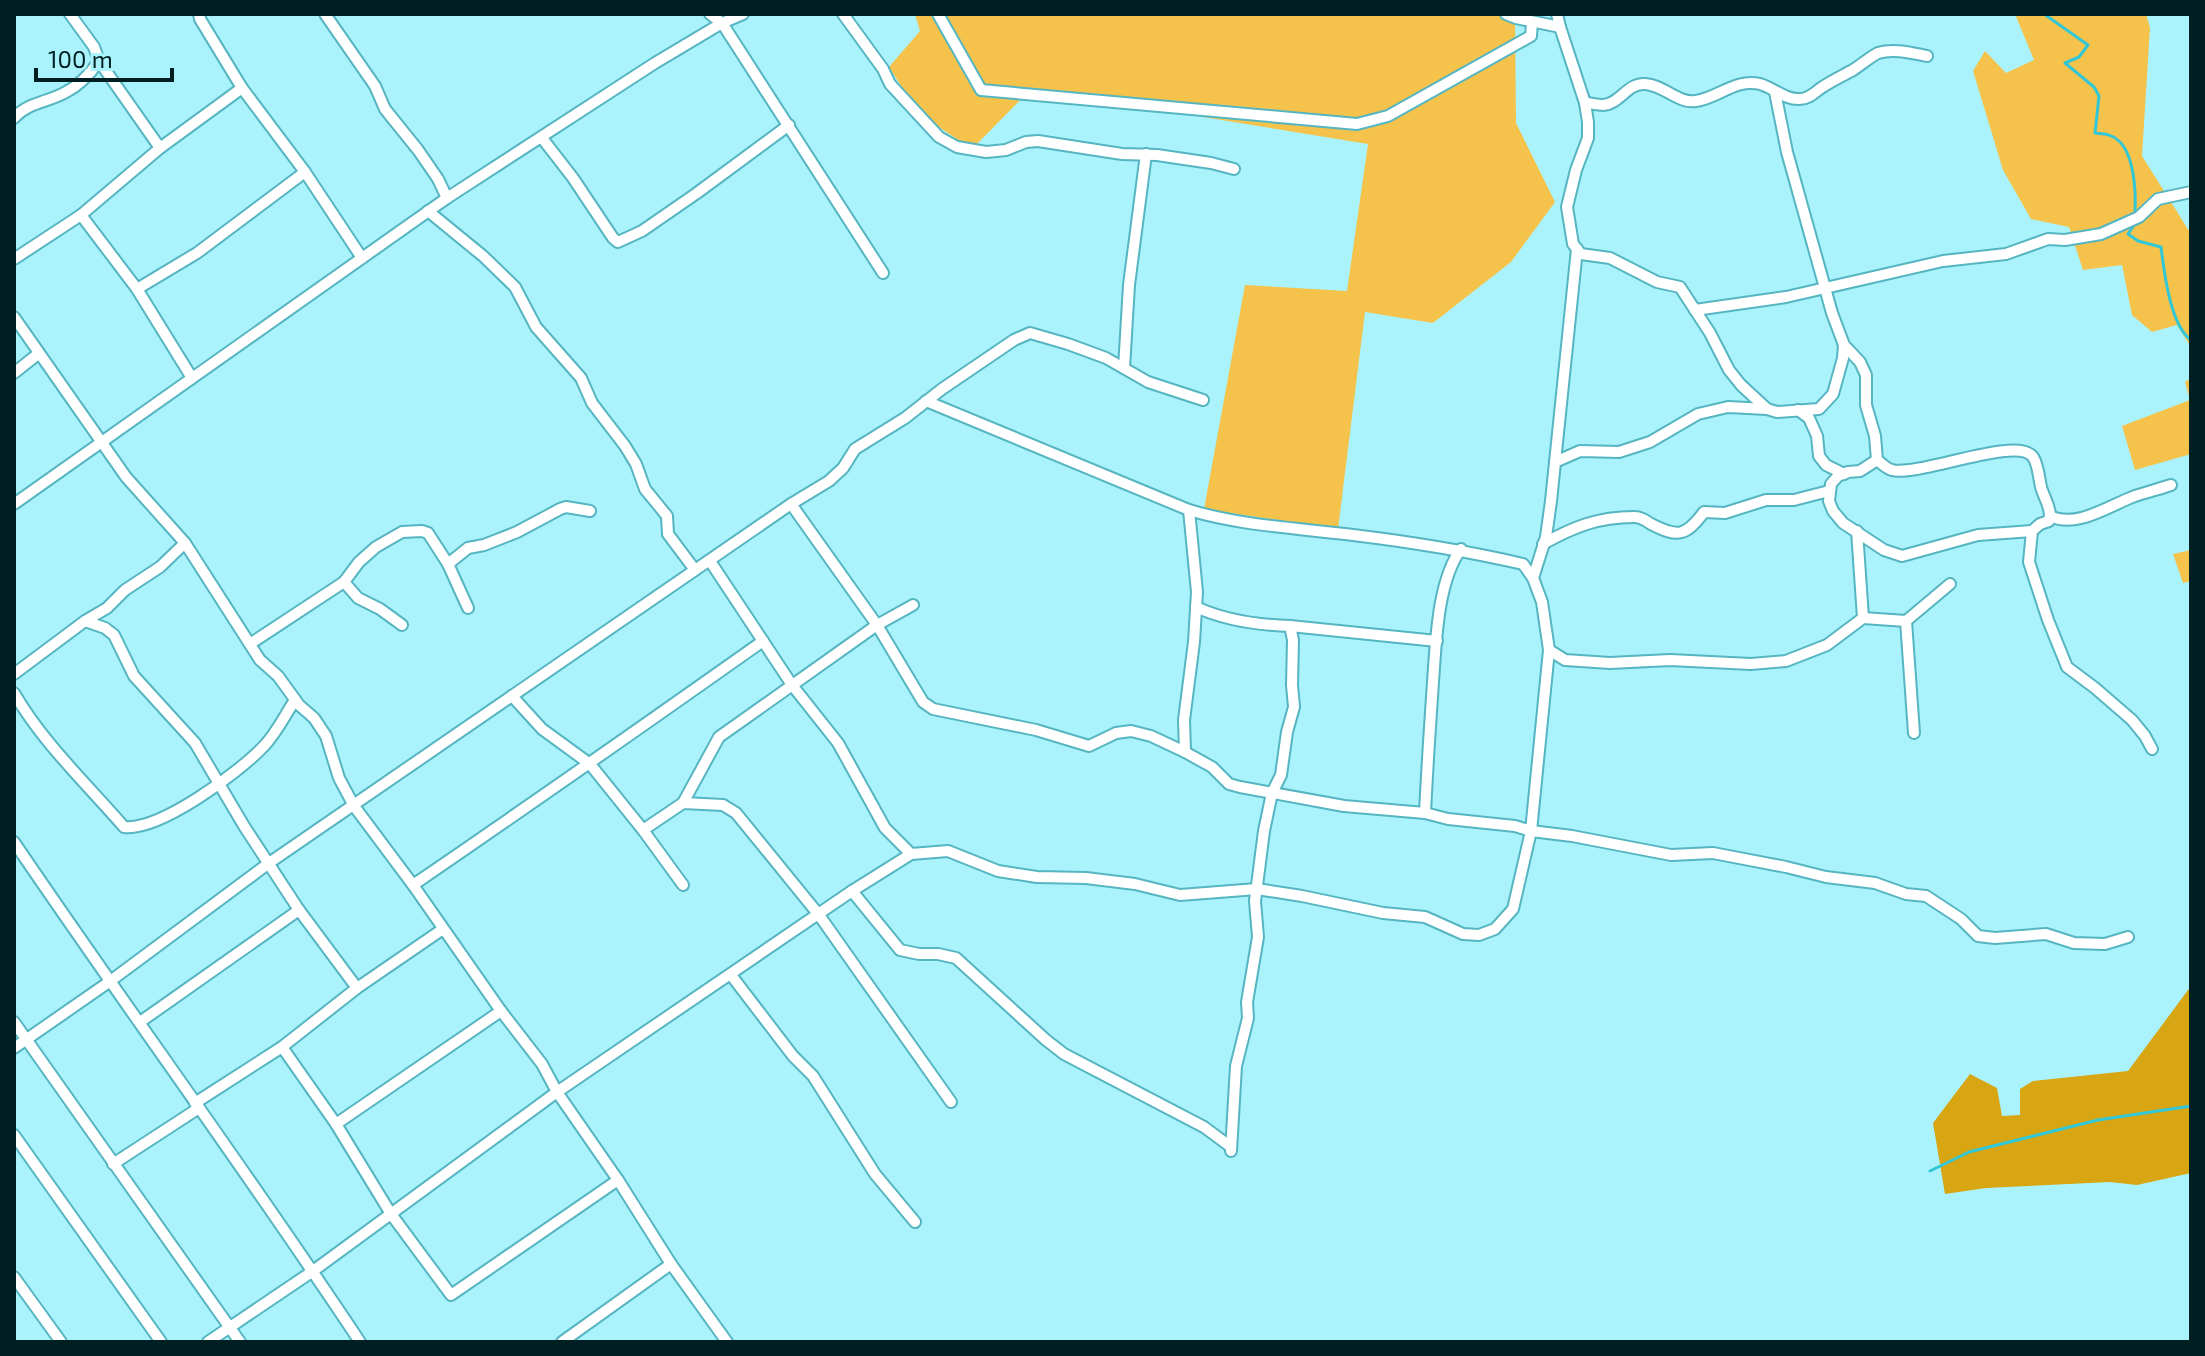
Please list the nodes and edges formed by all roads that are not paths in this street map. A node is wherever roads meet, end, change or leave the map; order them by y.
1 (70, 14) edge
2 (199, 14) edge
3 (325, 14) edge
4 (710, 14) edge
5 (743, 14) edge
6 (843, 14) edge
7 (938, 14) edge
8 (1506, 14) edge
9 (1557, 14) edge
10 (1532, 22) junction
11 (722, 23) junction
12 (1560, 27) junction
13 (1927, 56) dead end
14 (99, 61) junction
15 (242, 88) junction
16 (1775, 92) junction
17 (1585, 103) junction
18 (14, 118) edge
19 (789, 125) junction
20 (542, 138) junction
21 (160, 148) junction
22 (1146, 154) junction
23 (1234, 169) dead end
24 (305, 172) junction
25 (2191, 192) edge
26 (447, 198) junction
27 (428, 211) junction
28 (81, 215) junction
29 (1577, 249) junction
30 (362, 258) junction
31 (14, 259) edge
32 (883, 273) dead end
33 (1825, 288) junction
34 (137, 289) junction
35 (1695, 310) junction
36 (14, 317) edge
37 (1844, 345) junction
38 (38, 354) junction
39 (1124, 368) junction
40 (14, 373) edge
41 (192, 378) junction
42 (1203, 400) dead end
43 (926, 401) junction
44 (1767, 409) junction
45 (1798, 410) junction
46 (102, 442) junction
47 (1877, 460) junction
48 (1555, 462) junction
49 (1844, 474) junction
50 (2171, 485) dead end
51 (1829, 491) junction
52 (14, 504) edge
53 (791, 504) junction
54 (1189, 510) junction
55 (590, 511) dead end
56 (2050, 516) junction
57 (1857, 531) junction
58 (2032, 531) junction
59 (185, 543) junction
60 (1543, 544) junction
61 (1461, 549) junction
62 (710, 561) junction
63 (448, 564) junction
64 (695, 570) junction
65 (1533, 578) junction
66 (344, 582) junction
67 (1950, 584) dead end
68 (913, 605) dead end
69 (1196, 607) junction
70 (468, 608) dead end
71 (1863, 618) junction
72 (85, 621) junction
73 (1906, 621) junction
74 (402, 625) dead end
75 (877, 625) junction
76 (1290, 626) junction
77 (763, 641) junction
78 (1437, 641) junction
79 (250, 644) junction
80 (1549, 650) junction
81 (14, 674) edge
82 (792, 685) junction
83 (14, 693) edge
84 (512, 696) junction
85 (295, 700) junction
86 (1914, 733) dead end
87 (2152, 749) dead end
88 (1185, 752) junction
89 (590, 764) junction
90 (220, 783) junction
91 (1272, 793) junction
92 (683, 803) junction
93 (354, 806) junction
94 (1425, 813) junction
95 (643, 830) junction
96 (1531, 831) junction
97 (14, 842) edge
98 (911, 854) junction
99 (269, 863) junction
100 (413, 885) junction
101 (683, 885) dead end
102 (1257, 889) junction
103 (852, 891) junction
104 (299, 910) junction
105 (819, 915) junction
106 (443, 929) junction
107 (2128, 937) dead end
108 (731, 975) junction
109 (109, 982) junction
110 (357, 988) junction
111 (501, 1011) junction
112 (14, 1022) edge
113 (140, 1022) junction
114 (26, 1039) junction
115 (282, 1047) junction
116 (14, 1048) edge
117 (557, 1092) junction
118 (951, 1102) dead end
119 (197, 1106) junction
120 (336, 1124) junction
121 (14, 1135) edge
122 (113, 1164) junction
123 (618, 1180) junction
124 (391, 1214) junction
125 (915, 1222) dead end
126 (671, 1264) junction
127 (313, 1271) junction
128 (14, 1277) edge
129 (231, 1328) junction
130 (61, 1342) edge
131 (161, 1342) edge
132 (208, 1342) edge
133 (240, 1342) edge
134 (360, 1342) edge
135 (562, 1342) edge
136 (727, 1342) edge

1 - 14 street
2 - 15 street
3 - 26 street
4 - 11 street
5 - 11 street
6 - 22 street
7 - 10 street
8 - 10 street
9 - 12 street
10 - 12 street
11 - 19 street
11 - 20 street
12 - 17 street
13 - 16 street
14 - 18 street
14 - 21 street
15 - 21 street
15 - 24 street
16 - 17 street
16 - 33 street
17 - 29 street
19 - 20 street
19 - 32 street
20 - 26 street
21 - 28 street
22 - 23 street
22 - 39 street
24 - 30 street
24 - 34 street
25 - 33 street
26 - 27 street
27 - 30 street
27 - 64 street
28 - 31 street
28 - 34 street
29 - 35 street
29 - 48 street
30 - 41 street
33 - 35 street
33 - 37 street
34 - 41 street
35 - 44 street
36 - 38 street
37 - 45 street
37 - 47 street
38 - 40 street
38 - 46 street
39 - 42 street
39 - 43 street
41 - 46 street
43 - 53 street
43 - 54 street
44 - 45 street
44 - 48 street
45 - 49 street
46 - 52 street
46 - 59 street
47 - 49 street
47 - 56 street
48 - 60 street
49 - 51 street
50 - 56 street
51 - 57 street
51 - 60 street
53 - 62 street
53 - 75 street
54 - 61 street
54 - 69 street
55 - 63 street
56 - 58 street
57 - 58 street
57 - 71 street
58 - 87 street
59 - 72 street
59 - 79 street
60 - 65 street
61 - 65 street
61 - 78 street
62 - 64 street
62 - 77 street
63 - 66 street
63 - 70 street
64 - 84 street
65 - 80 street
66 - 74 street
66 - 79 street
67 - 73 street
68 - 75 street
69 - 76 street
69 - 88 street
71 - 73 street
71 - 80 street
72 - 81 street
72 - 90 street
73 - 86 street
75 - 82 street
75 - 88 street
76 - 78 street
76 - 91 street
77 - 82 street
77 - 89 street
78 - 94 street
79 - 85 street
80 - 96 street
82 - 92 street
82 - 98 street
83 - 90 street
84 - 89 street
84 - 93 street
85 - 90 street
85 - 93 street
88 - 91 street
89 - 95 street
89 - 100 street
90 - 99 street
91 - 94 street
91 - 102 street
92 - 95 street
92 - 105 street
93 - 99 street
93 - 100 street
94 - 96 street
95 - 101 street
96 - 102 street
96 - 107 street
97 - 109 street
98 - 102 street
98 - 103 street
99 - 104 street
99 - 109 street
100 - 106 street
102 - 103 street
103 - 105 street
104 - 110 street
104 - 113 street
105 - 108 street
105 - 118 street
106 - 110 street
106 - 111 street
108 - 117 street
108 - 125 street
109 - 113 street
109 - 114 street
110 - 115 street
111 - 117 street
111 - 120 street
112 - 114 street
113 - 119 street
114 - 116 street
114 - 122 street
115 - 119 street
115 - 120 street
117 - 123 street
117 - 124 street
119 - 122 street
119 - 127 street
120 - 124 street
121 - 131 street
122 - 129 street
123 - 124 street
123 - 126 street
124 - 127 street
126 - 135 street
126 - 136 street
127 - 129 street
127 - 134 street
128 - 130 street
129 - 132 street
129 - 133 street

